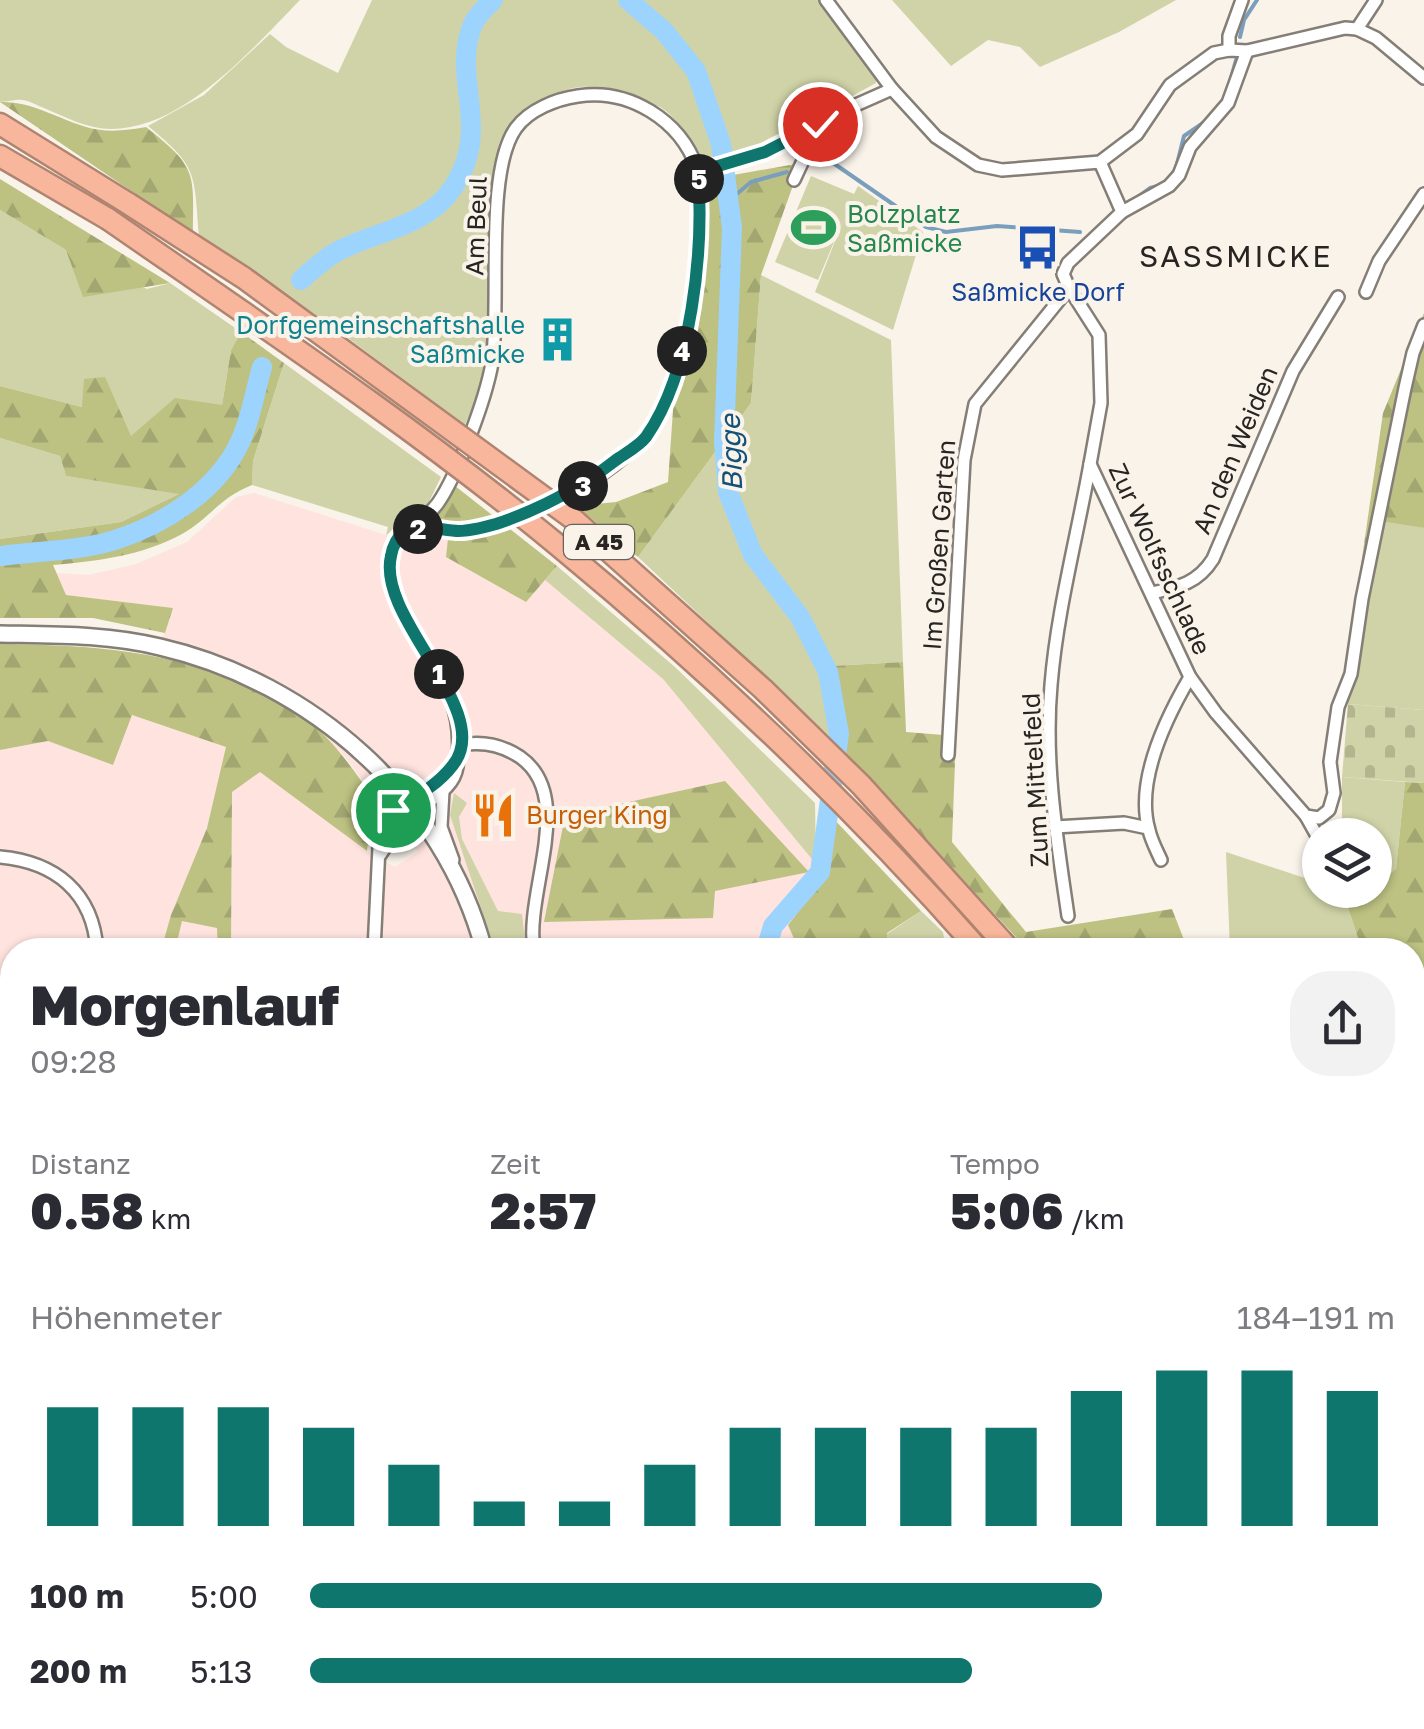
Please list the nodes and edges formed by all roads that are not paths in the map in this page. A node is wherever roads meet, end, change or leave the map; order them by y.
1 (826, 0) edge
2 (1242, 0) edge
3 (1376, 0) edge
4 (1357, 29) junction
5 (1229, 50) junction
6 (1247, 51) junction
7 (1424, 78) edge
8 (892, 89) junction
9 (0, 124) edge
10 (820, 124) junction
11 (0, 156) edge
12 (1100, 162) junction
13 (698, 172) junction
14 (794, 180) dead end
15 (1424, 194) edge
16 (1122, 212) junction
17 (1069, 288) junction
18 (1366, 292) dead end
19 (1338, 297) dead end
20 (1424, 325) edge
21 (1090, 464) junction
22 (401, 534) junction
23 (1152, 594) junction
24 (0, 634) edge
25 (1190, 677) junction
26 (461, 744) junction
27 (948, 755) dead end
28 (457, 762) junction
29 (378, 768) junction
30 (444, 791) junction
31 (411, 807) junction
32 (1306, 816) joint
33 (380, 826) junction
34 (1056, 827) junction
35 (1148, 828) junction
36 (380, 856) junction
37 (0, 857) edge
38 (1162, 860) dead end
39 (459, 878) junction
40 (1068, 916) dead end
41 (95, 938) edge
42 (375, 938) edge
43 (480, 938) edge
44 (532, 938) edge
45 (968, 938) edge
46 (999, 938) edge

1 - 8 street
2 - 5 street
3 - 4 street
4 - 6 street
4 - 7 street
5 - 6 street
5 - 12 street
6 - 16 street, Im Großen Garten
8 - 10 street
8 - 12 street
9 - 46 highway, A 45, bridge
10 - 13 street
10 - 14 street
11 - 45 highway, A 45, bridge
12 - 16 street
13 - 22 street, Am Beul
13 - 22 street, Am Beul
15 - 18 street
16 - 17 street, Im Großen Garten
17 - 21 street, Zur Wolfsschlade
17 - 27 street, Im Großen Garten
19 - 23 street, An den Weiden
20 - 32 street
21 - 23 street, Zur Wolfsschlade
21 - 34 street, Zum Mittelfeld
22 - 26 street
23 - 25 street, Zur Wolfsschlade
24 - 29 main road
25 - 32 street, Zur Wolfsschlade
25 - 35 street
26 - 28 street
26 - 44 street
28 - 30 street
28 - 31 street
29 - 31 main road
29 - 33 street
30 - 31 street
30 - 39 street
31 - 33 street
31 - 36 street
31 - 39 main road
33 - 36 street
34 - 35 street
34 - 40 street, Zum Mittelfeld
35 - 38 street
36 - 42 street
37 - 41 street
39 - 43 main road

